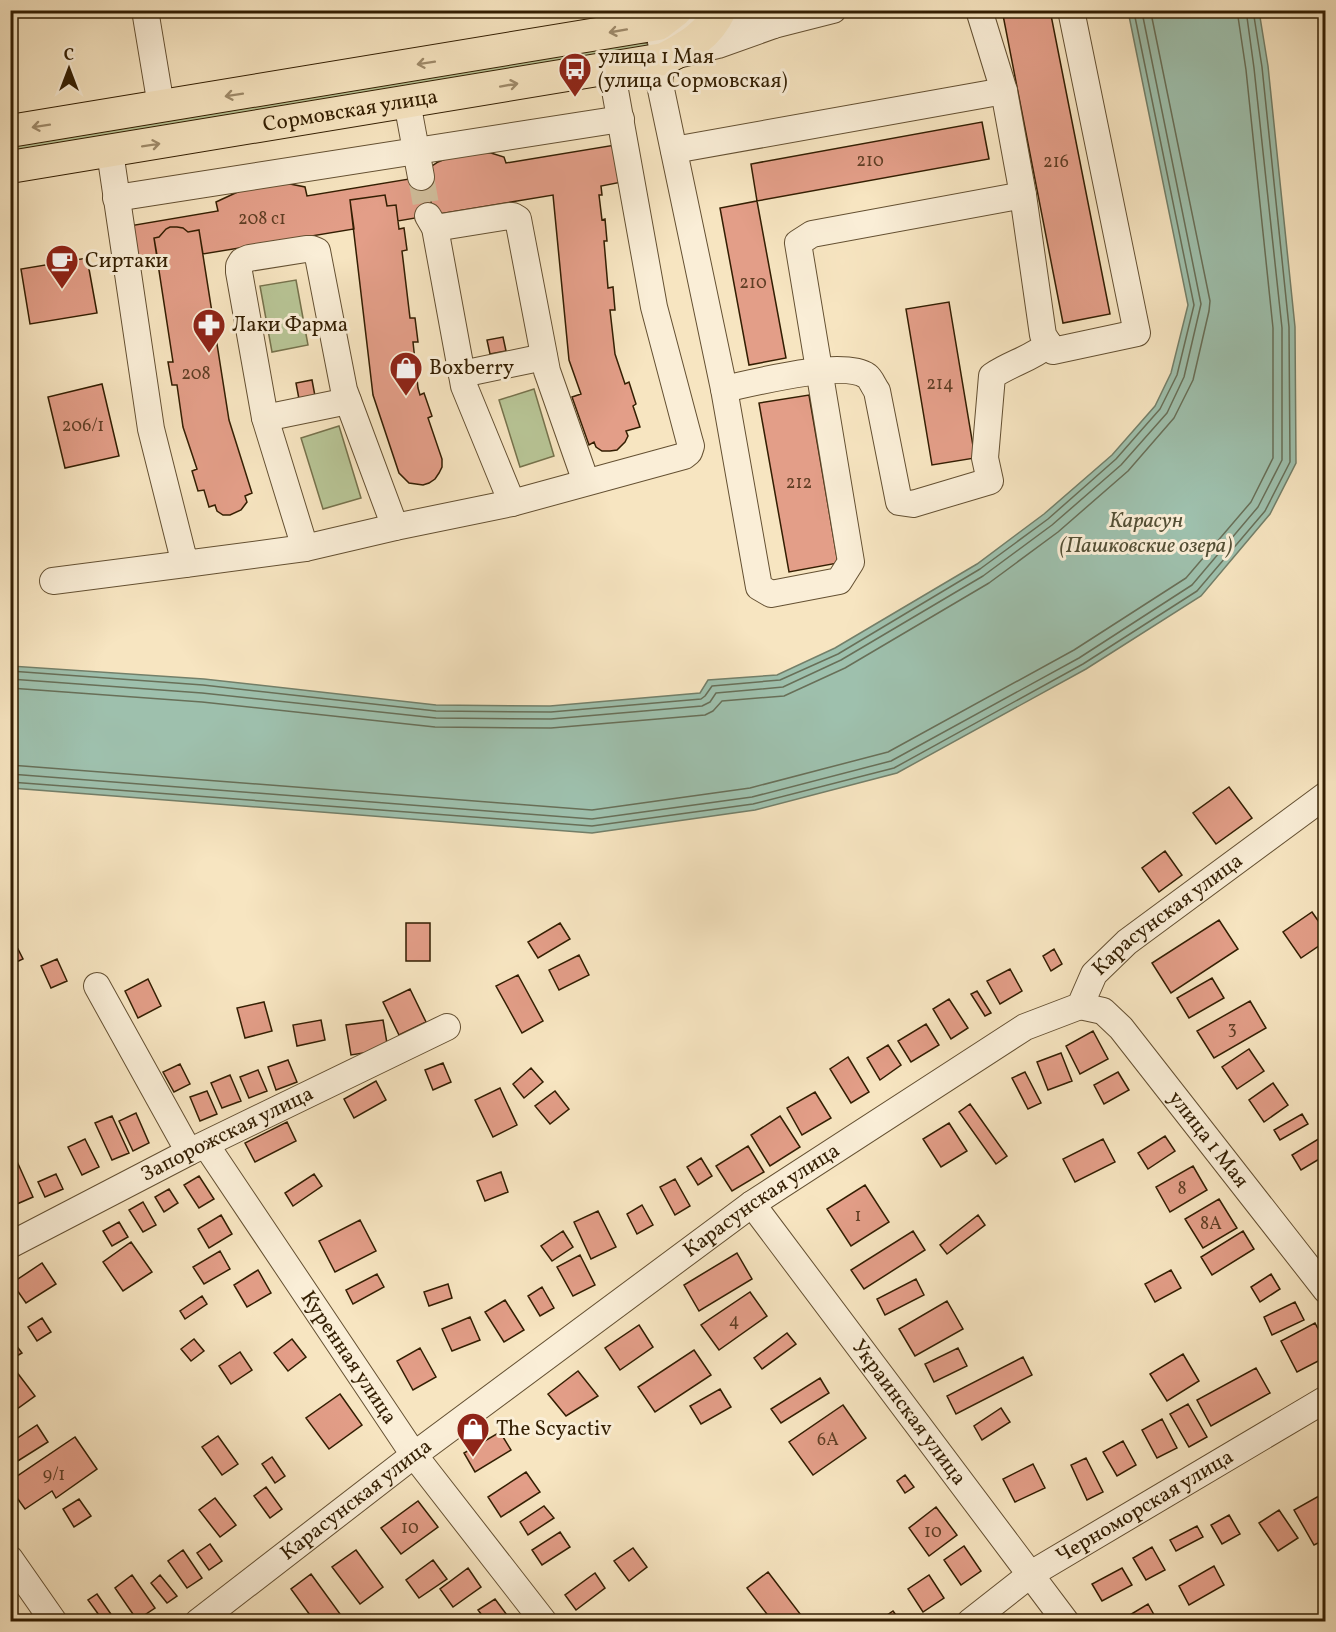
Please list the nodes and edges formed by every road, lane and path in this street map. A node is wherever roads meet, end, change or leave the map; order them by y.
1 (145, 10) edge
2 (741, 10) edge
3 (796, 10) edge
4 (833, 10) edge
5 (979, 10) edge
6 (1071, 10) edge
7 (717, 15) edge
8 (669, 16) edge
9 (774, 25) junction
10 (676, 52) junction
11 (611, 68) junction
12 (1004, 91) junction
13 (407, 102) junction
14 (161, 106) junction
15 (621, 119) junction
16 (10, 131) edge
17 (674, 150) junction
18 (416, 151) junction
19 (110, 152) junction
20 (10, 167) edge
21 (421, 177) tunnel mouth
22 (1023, 195) junction
23 (116, 198) junction
24 (1049, 345) junction
25 (544, 357) junction
26 (818, 371) junction
27 (462, 374) junction
28 (724, 389) junction
29 (348, 401) junction
30 (265, 418) junction
31 (585, 482) junction
32 (512, 503) junction
33 (394, 527) junction
34 (305, 548) junction
35 (185, 564) junction
36 (53, 581) dead end
37 (1326, 795) edge
38 (97, 986) dead end
39 (1080, 1006) junction
40 (447, 1027) dead end
41 (197, 1148) junction
42 (752, 1204) junction
43 (10, 1245) edge
44 (1326, 1290) edge
45 (1326, 1399) edge
46 (414, 1455) junction
47 (10, 1559) edge
48 (1031, 1574) junction
49 (54, 1622) edge
50 (198, 1622) edge
51 (544, 1622) edge
52 (969, 1622) edge
53 (1066, 1622) edge

1 - 14 street
2 - 9 street
3 - 9 street
4 - 9 street
5 - 12 street
6 - 24 street
7 - 8 street
7 - 9 street
7 - 10 main road
8 - 10 street
8 -> 14 main road, Сормовская улица
9 - 10 street
10 - 11 main road, Сормовская улица
10 - 17 street
13 -> 11 main road, Сормовская улица
11 - 15 street
12 - 17 street
12 - 22 street
13 - 18 street
19 -> 13 main road, Сормовская улица
14 -> 16 main road, Сормовская улица
15 - 18 street
15 - 31 street
17 - 28 street
18 - 21 street
18 - 23 street
19 - 20 main road, Сормовская улица
19 - 23 street
22 - 24 street
22 - 26 street
23 - 35 street
24 - 26 street
25 - 27 street
25 - 27 street
25 - 31 street
26 - 28 street
26 - 28 street
27 - 32 street
29 - 30 street
29 - 30 street
29 - 33 street
30 - 34 street
31 - 32 street
32 - 33 street
33 - 34 street
34 - 35 street
35 - 36 street
37 - 39 street, Карасунская улица
38 - 41 street, Куренная улица
39 - 42 street, Карасунская улица
39 - 44 street, улица 1 Мая
40 - 41 street, Запорожская улица
41 - 43 street, Запорожская улица
41 - 46 street, Куренная улица
42 - 46 street, Карасунская улица
42 - 48 street, Украинская улица
45 - 48 street, Черноморская улица
46 - 50 street, Карасунская улица
46 - 51 street, Куренная улица
47 - 49 street
48 - 52 street, Черноморская улица
48 - 53 street, Украинская улица

